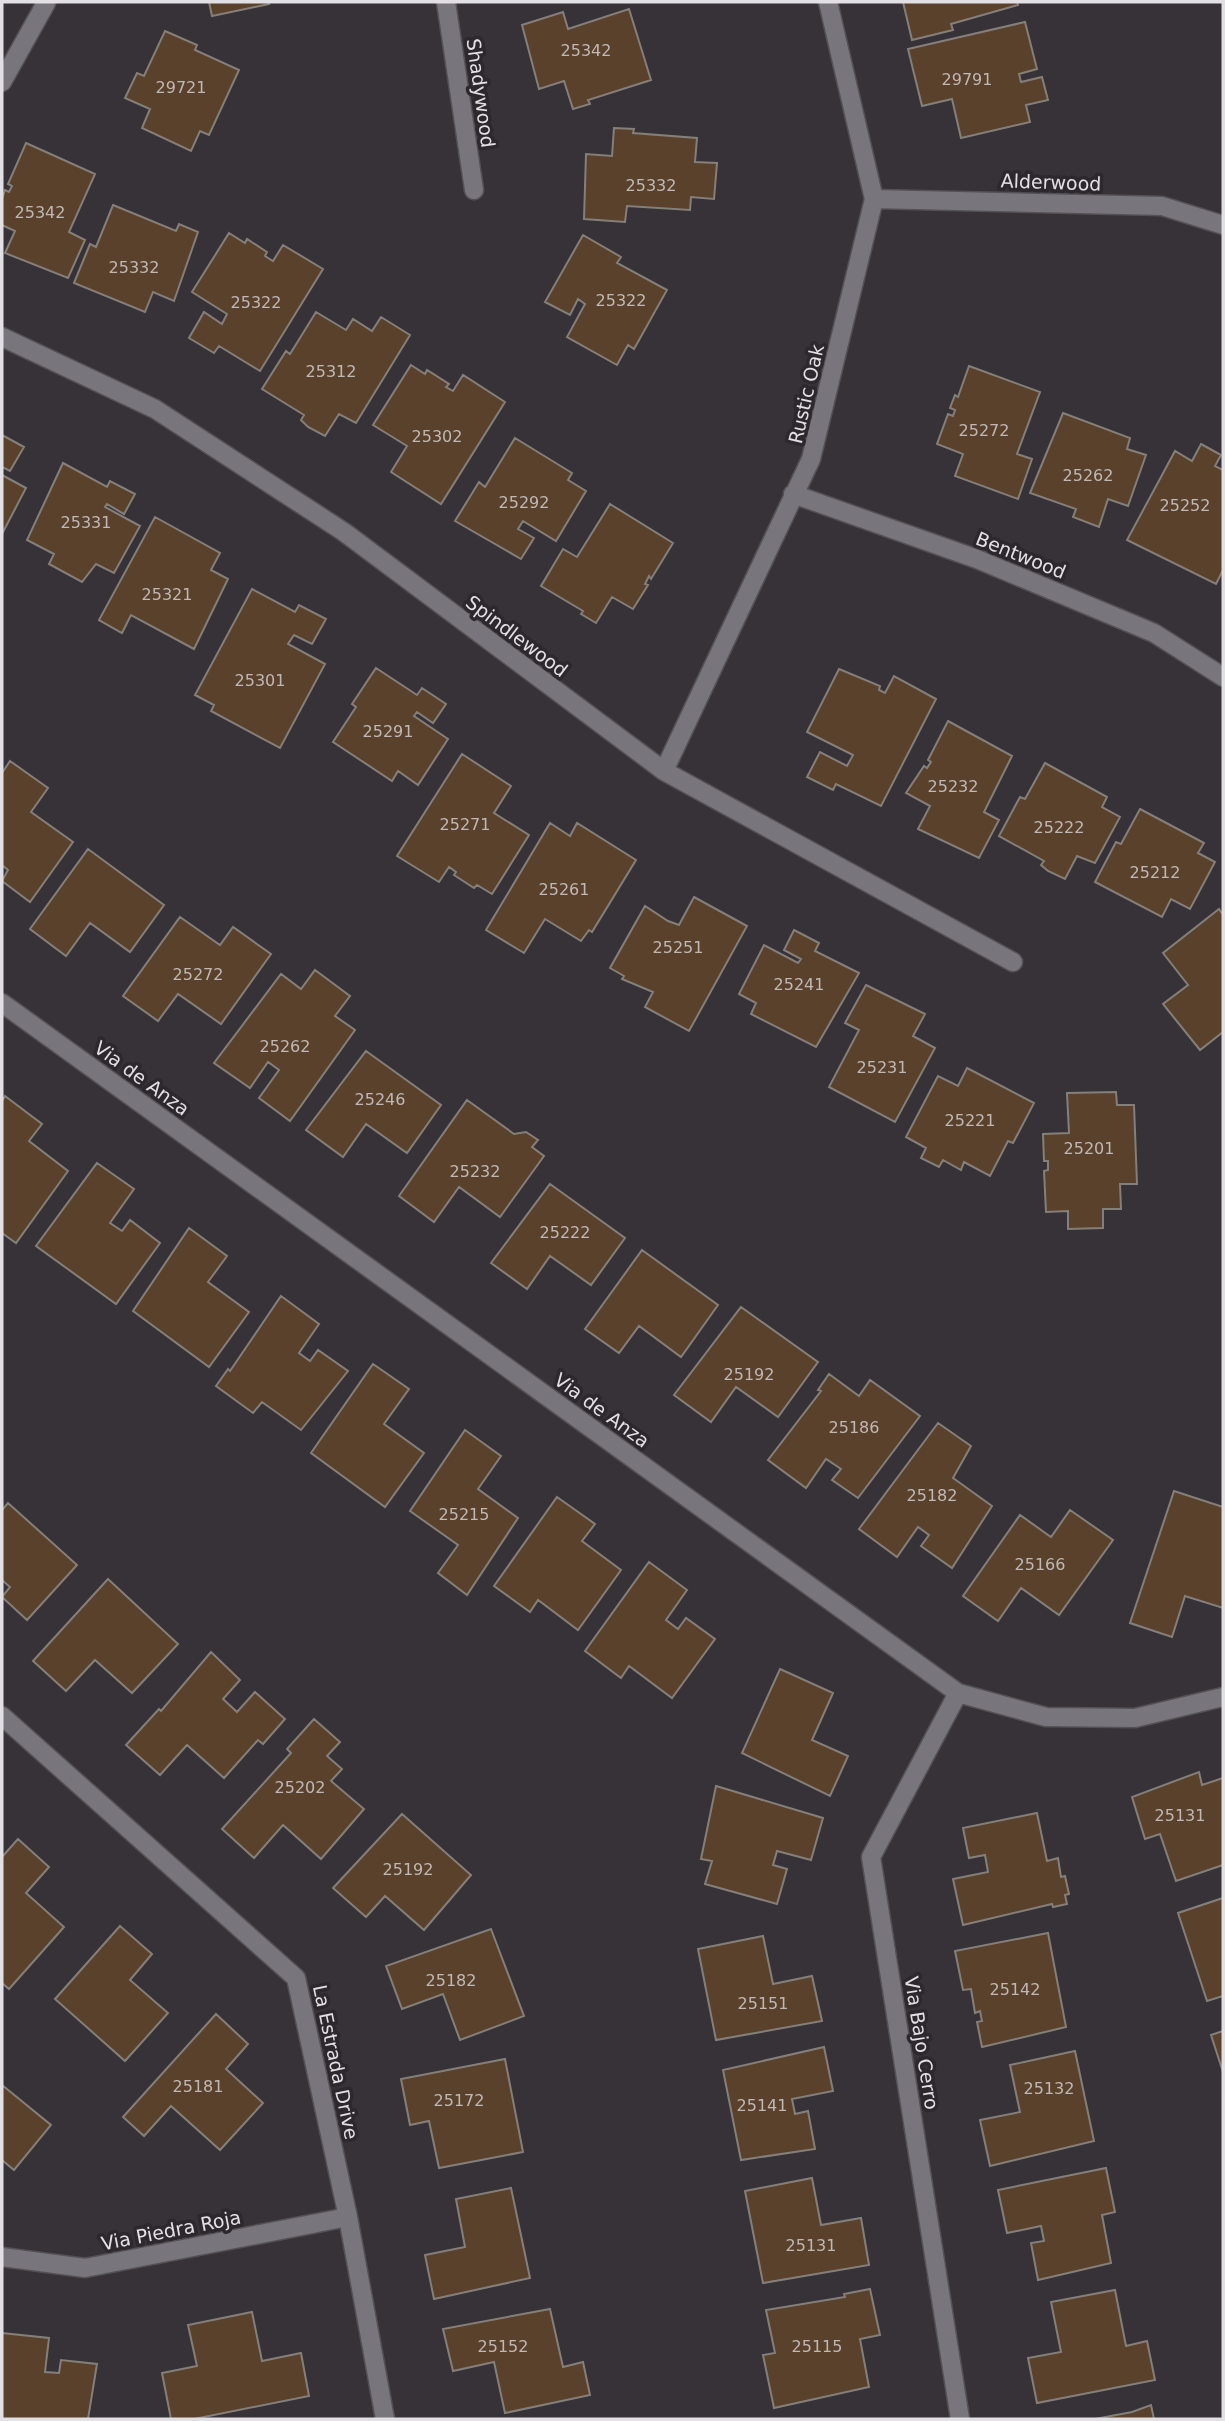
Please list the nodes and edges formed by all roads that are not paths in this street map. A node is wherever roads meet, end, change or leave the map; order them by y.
1 (446, 2) edge
2 (828, 2) edge
3 (46, 3) edge
4 (2, 82) edge
5 (474, 190) dead end
6 (874, 198) junction
7 (1223, 225) edge
8 (2, 337) edge
9 (793, 494) junction
10 (1223, 677) edge
11 (664, 771) junction
12 (1013, 962) dead end
13 (2, 1003) edge
14 (958, 1693) junction
15 (1223, 1697) edge
16 (2, 1716) edge
17 (348, 2217) junction
18 (2, 2257) edge
19 (385, 2419) edge
20 (960, 2419) edge

1 - 5 street, Shadywood
2 - 6 street, Rustic Oak
3 - 4 street
6 - 7 street, Alderwood
6 - 9 street, Rustic Oak
8 - 11 street, Spindlewood
9 - 10 street, Bentwood
9 - 11 street, Rustic Oak
11 - 12 street, Spindlewood
13 - 14 street, Via de Anza
14 - 15 street, Via de Anza
14 - 20 street, Via Bajo Cerro
16 - 17 street, La Estrada Drive
17 - 18 street, Via Piedra Roja
17 - 19 street, La Estrada Drive

